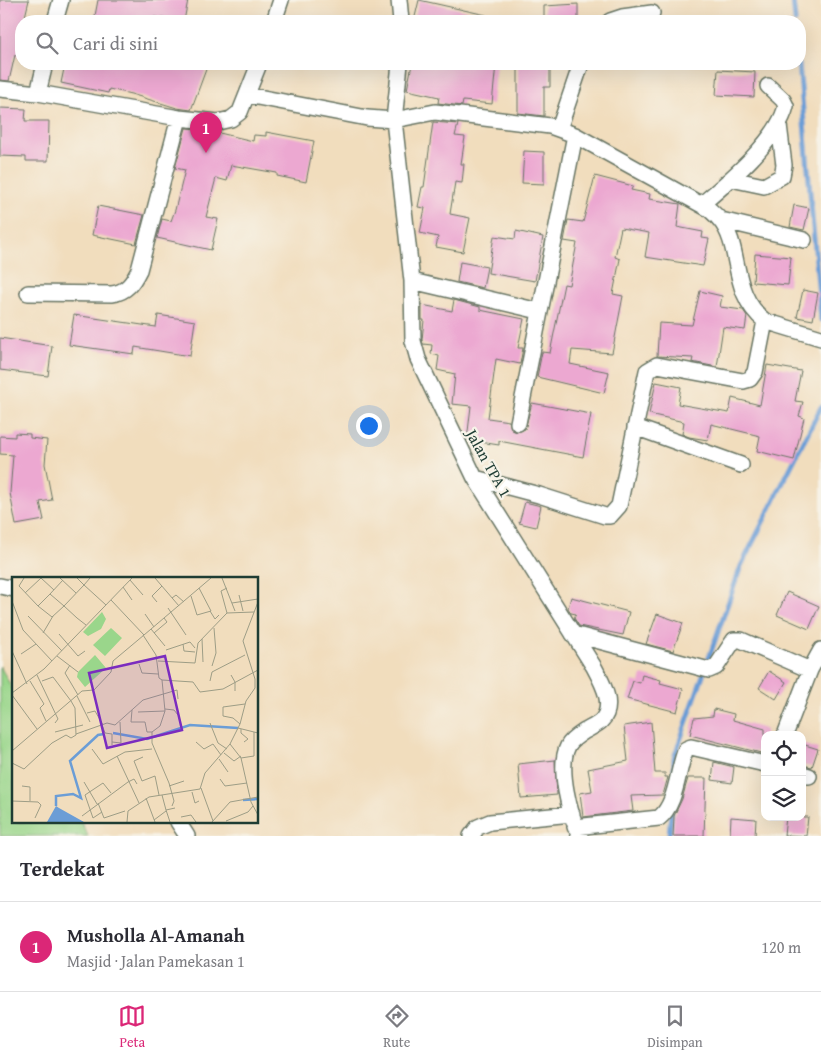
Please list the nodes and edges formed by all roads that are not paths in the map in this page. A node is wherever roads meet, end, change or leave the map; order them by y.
1 (60, 0) edge
2 (281, 0) edge
3 (399, 0) edge
4 (652, 13) dead end
5 (56, 15) edge
6 (276, 15) edge
7 (400, 15) edge
8 (637, 15) edge
9 (44, 70) edge
10 (257, 70) edge
11 (399, 70) edge
12 (578, 70) edge
13 (768, 86) dead end
14 (0, 89) edge
15 (38, 93) junction
16 (248, 95) junction
17 (179, 118) junction
18 (394, 120) junction
19 (779, 125) junction
20 (559, 129) junction
21 (575, 135) junction
22 (731, 179) junction
23 (702, 204) junction
24 (721, 220) junction
25 (804, 240) dead end
26 (412, 281) junction
27 (28, 293) dead end
28 (539, 311) junction
29 (765, 321) junction
30 (821, 338) edge
31 (518, 423) dead end
32 (635, 427) junction
33 (741, 465) dead end
34 (475, 478) junction
35 (574, 634) junction
36 (821, 650) edge
37 (810, 670) junction
38 (787, 731) edge
39 (761, 763) edge
40 (179, 824) edge
41 (576, 826) edge
42 (186, 836) edge
43 (471, 836) edge

1 - 5 street
2 - 6 street
3 - 7 street
4 - 8 street
9 - 15 street
10 - 16 street
11 - 18 street, Jalan TPA 1
12 - 20 street
13 - 19 street
14 - 15 street
15 - 17 street
16 - 17 street
16 - 18 street
17 - 27 street
18 - 20 street
18 - 26 street, Jalan TPA 1
19 - 22 street
19 - 22 street
20 - 21 street
21 - 23 street
21 - 28 street
22 - 23 street
23 - 24 street
24 - 25 street
24 - 29 street
26 - 28 street
26 - 34 street, Jalan TPA 1
28 - 31 street
29 - 30 street
29 - 32 street
32 - 33 street
32 - 34 street
34 - 35 street, Jalan TPA 1
35 - 37 street
35 - 41 street, Jalan TPA 1
36 - 37 street
37 - 38 street
39 - 41 street
40 - 42 street
41 - 43 street

